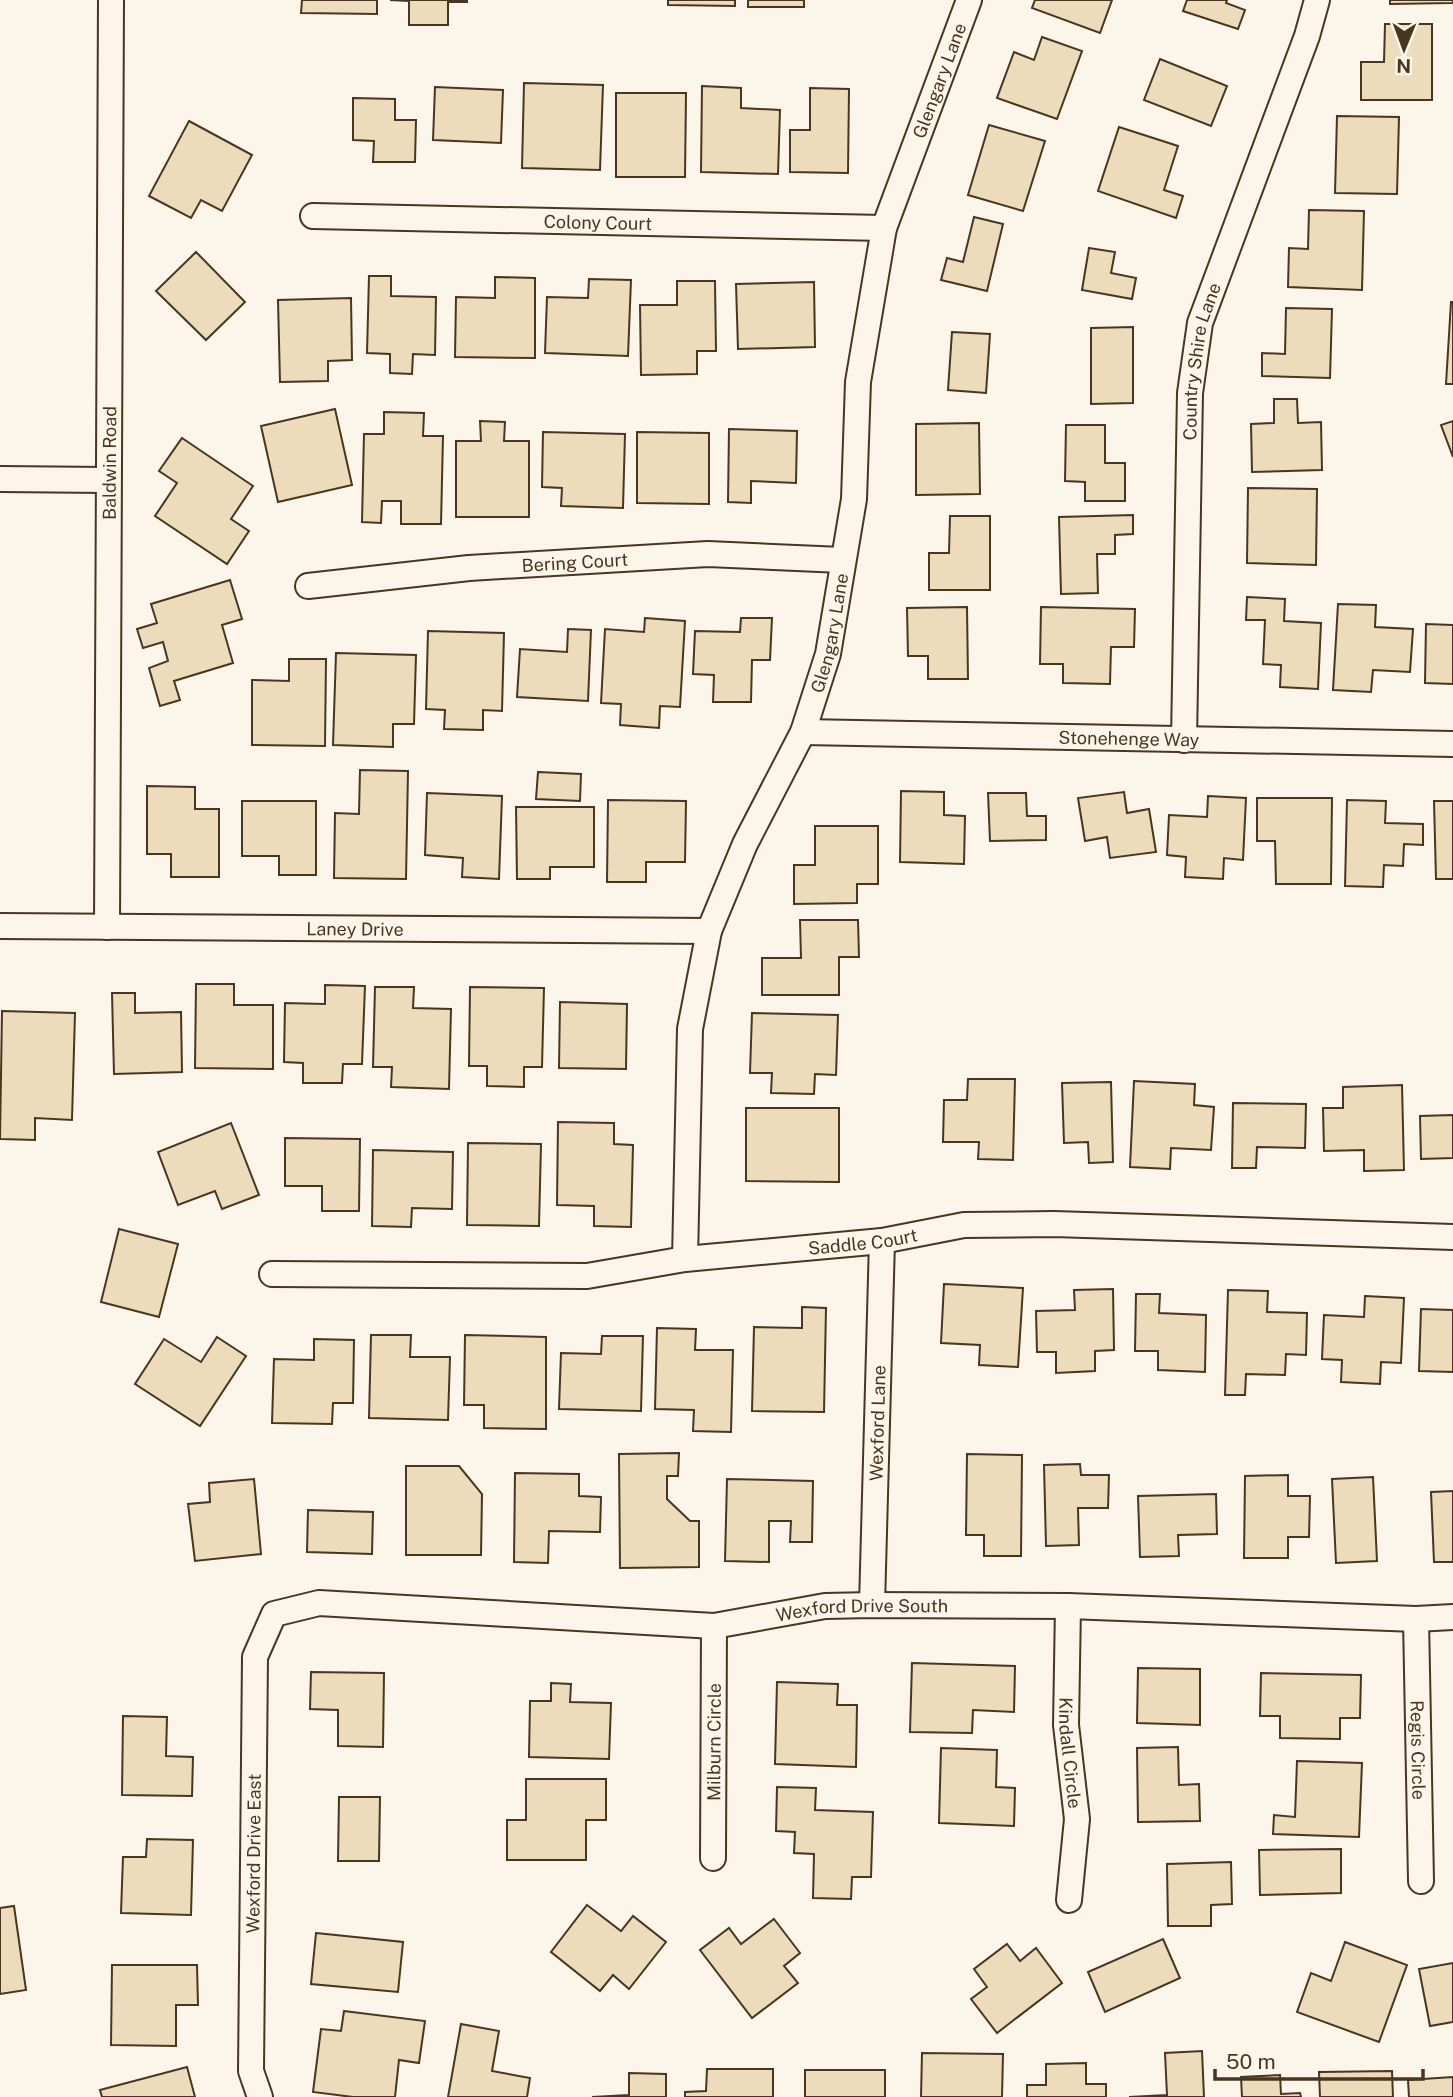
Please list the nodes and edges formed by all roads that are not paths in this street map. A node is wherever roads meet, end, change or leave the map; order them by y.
1 (111, 0) edge
2 (969, 0) edge
3 (1317, 0) edge
4 (313, 216) dead end
5 (884, 228) junction
6 (0, 479) edge
7 (107, 480) junction
8 (842, 560) junction
9 (308, 586) dead end
10 (803, 732) junction
11 (1184, 740) junction
12 (1453, 744) edge
13 (0, 926) edge
14 (107, 927) junction
15 (709, 931) junction
16 (1453, 1237) edge
17 (881, 1241) junction
18 (685, 1259) junction
19 (272, 1274) dead end
20 (872, 1605) junction
21 (1068, 1606) junction
22 (274, 1614) joint
23 (1453, 1617) edge
24 (1416, 1619) junction
25 (714, 1626) junction
26 (713, 1858) dead end
27 (1421, 1881) dead end
28 (1069, 1900) dead end
29 (260, 2097) edge

1 - 7 street, Baldwin Road
2 - 5 street, Glengary Lane
3 - 11 street, Country Shire Lane
4 - 5 street, Colony Court
5 - 8 street, Glengary Lane
6 - 7 street
7 - 14 street, Baldwin Road
8 - 9 street, Bering Court
8 - 10 street, Glengary Lane
10 - 11 street, Stonehenge Way
10 - 15 street, Glengary Lane
11 - 12 street, Stonehenge Way
13 - 14 street, Laney Drive
14 - 15 street, Laney Drive
15 - 18 street, Glengary Lane
16 - 17 street, Saddle Court
17 - 18 street, Saddle Court
17 - 20 street, Wexford Lane
18 - 19 street, Saddle Court
20 - 21 street, Wexford Drive South
20 - 25 street, Wexford Drive South
21 - 24 street, Wexford Drive South
21 - 28 street, Kindall Circle
22 - 25 street, Wexford Drive South
22 - 29 street, Wexford Drive East
23 - 24 street, Wexford Drive South
24 - 27 street, Regis Circle
25 - 26 street, Milburn Circle

